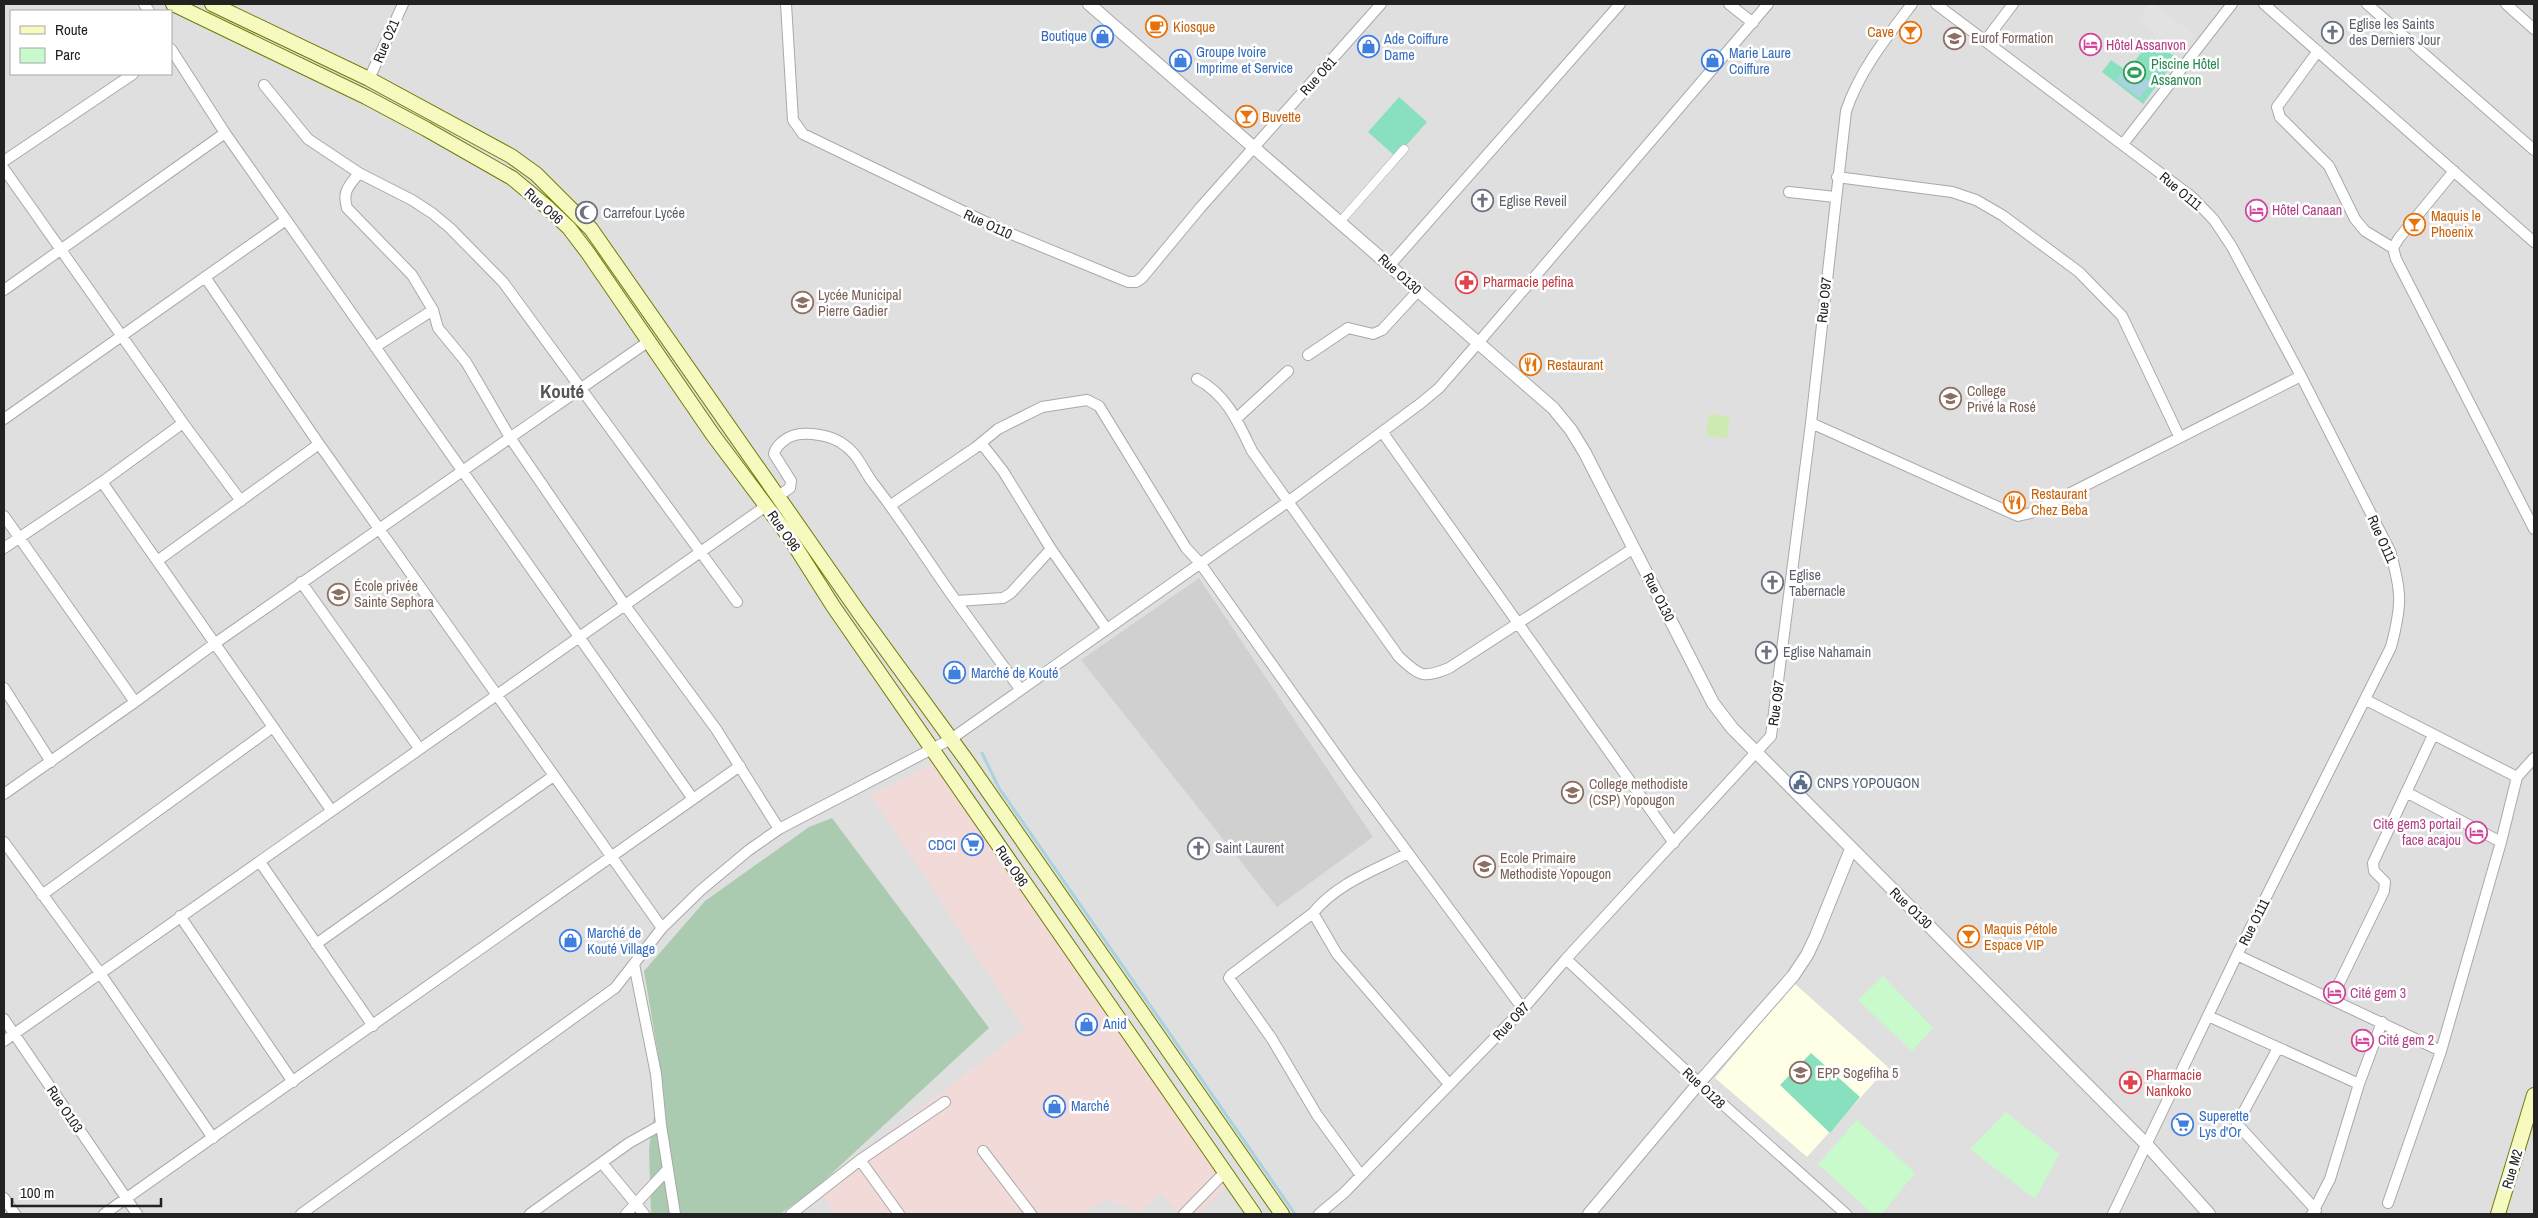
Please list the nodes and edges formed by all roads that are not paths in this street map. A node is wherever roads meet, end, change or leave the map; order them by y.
1 (173, 4) edge
2 (212, 4) edge
3 (403, 4) edge
4 (786, 4) edge
5 (1089, 4) edge
6 (1382, 4) edge
7 (1620, 4) edge
8 (1729, 4) edge
9 (1768, 4) edge
10 (1912, 4) edge
11 (1936, 4) edge
12 (2013, 4) edge
13 (2232, 4) edge
14 (2264, 4) edge
15 (2367, 4) edge
16 (2506, 4) edge
17 (1753, 23) junction
18 (2534, 29) edge
19 (1985, 40) junction
20 (172, 51) edge
21 (2318, 51) junction
22 (131, 75) edge
23 (369, 79) junction
24 (264, 86) dead end
25 (225, 132) junction
26 (2123, 144) junction
27 (1254, 148) junction
28 (1404, 149) dead end
29 (2534, 150) edge
30 (4, 161) edge
31 (4, 169) edge
32 (2454, 171) junction
33 (359, 173) junction
34 (1838, 177) junction
35 (1789, 192) dead end
36 (1835, 197) junction
37 (286, 220) junction
38 (1340, 222) junction
39 (2534, 242) edge
40 (2393, 248) junction
41 (60, 251) junction
42 (1390, 265) junction
43 (205, 277) junction
44 (4, 290) edge
45 (1418, 291) junction
46 (433, 310) junction
47 (121, 336) junction
48 (649, 341) junction
49 (1478, 343) junction
50 (376, 347) junction
51 (1308, 355) dead end
52 (1288, 371) dead end
53 (2301, 376) junction
54 (1197, 379) dead end
55 (582, 389) junction
56 (1237, 418) junction
57 (4, 419) edge
58 (183, 423) junction
59 (1811, 423) junction
60 (1383, 433) junction
61 (2180, 436) junction
62 (511, 439) junction
63 (981, 443) junction
64 (319, 444) junction
65 (462, 472) junction
66 (102, 482) junction
67 (778, 496) junction
68 (241, 501) junction
69 (1290, 501) junction
70 (891, 505) junction
71 (766, 506) junction
72 (4, 516) edge
73 (2534, 527) edge
74 (379, 529) junction
75 (19, 537) junction
76 (4, 548) edge
77 (1634, 548) junction
78 (1051, 549) junction
79 (700, 552) junction
80 (157, 561) junction
81 (1200, 563) junction
82 (301, 582) junction
83 (956, 601) junction
84 (737, 602) dead end
85 (624, 604) junction
86 (1519, 624) junction
87 (1106, 628) junction
88 (577, 636) junction
89 (214, 644) junction
90 (4, 688) edge
91 (1020, 689) junction
92 (495, 694) junction
93 (2366, 700) junction
94 (135, 702) junction
95 (274, 727) junction
96 (2433, 735) junction
97 (951, 739) junction
98 (419, 748) junction
99 (934, 749) junction
100 (1756, 753) junction
101 (2534, 758) edge
102 (51, 762) junction
103 (740, 766) junction
104 (552, 777) junction
105 (2517, 777) junction
106 (2406, 792) junction
107 (4, 794) edge
108 (693, 799) junction
109 (331, 810) junction
110 (779, 829) junction
111 (4, 842) edge
112 (1674, 842) junction
113 (2501, 842) junction
114 (1851, 849) junction
115 (1408, 853) junction
116 (612, 858) junction
117 (260, 862) junction
118 (42, 895) junction
119 (1313, 913) junction
120 (180, 916) junction
121 (662, 928) junction
122 (316, 944) junction
123 (2238, 954) junction
124 (1566, 958) junction
125 (634, 964) junction
126 (100, 973) junction
127 (2332, 998) junction
128 (1523, 1009) junction
129 (2208, 1016) junction
130 (4, 1019) edge
131 (2382, 1022) junction
132 (373, 1026) junction
133 (14, 1033) junction
134 (4, 1041) edge
135 (2278, 1048) junction
136 (2441, 1051) junction
137 (293, 1082) junction
138 (1698, 1083) junction
139 (1450, 1084) junction
140 (2359, 1084) junction
141 (2534, 1096) edge
142 (945, 1102) dead end
143 (661, 1125) junction
144 (214, 1138) junction
145 (2148, 1146) junction
146 (983, 1151) dead end
147 (860, 1160) junction
148 (602, 1163) junction
149 (668, 1169) junction
150 (1224, 1172) junction
151 (1360, 1174) junction
152 (4, 1198) edge
153 (126, 1199) junction
154 (2388, 1203) dead end
155 (636, 1205) junction
156 (312, 1211) edge
157 (2314, 1212) edge
158 (15, 1214) edge
159 (104, 1214) edge
160 (137, 1214) edge
161 (300, 1214) edge
162 (530, 1214) edge
163 (626, 1214) edge
164 (644, 1214) edge
165 (675, 1214) edge
166 (791, 1214) edge
167 (899, 1214) edge
168 (1031, 1214) edge
169 (1184, 1214) edge
170 (1254, 1214) edge
171 (1282, 1214) edge
172 (1319, 1214) edge
173 (1589, 1214) edge
174 (1846, 1214) edge
175 (2113, 1214) edge
176 (2209, 1214) edge
177 (2498, 1214) edge

1 - 48 main road, Rue O96
2 - 23 main road, Rue O96
3 - 23 street, Rue O21
4 - 27 street, Rue O110
5 - 27 street, Rue O130
6 - 27 street, Rue O61
7 - 42 street
8 - 17 street
9 - 17 street
10 - 34 street, Rue O97
11 - 19 street, Rue O111
12 - 19 street
13 - 26 street
14 - 21 street
15 - 29 street
16 - 18 street
17 - 49 street
19 - 26 street, Rue O111
20 - 25 street
21 - 32 street
21 - 40 street
22 - 30 street
23 - 67 main road, Rue O96
24 - 33 street
25 - 37 street
25 - 41 street
26 - 53 street, Rue O111
27 - 38 street, Rue O130
28 - 38 street
31 - 41 street
32 - 39 street
32 - 40 street
33 - 46 street
33 - 55 street
34 - 36 street, Rue O97
34 - 61 street
35 - 36 street
36 - 59 street, Rue O97
37 - 43 street
37 - 50 street
38 - 42 street, Rue O130
40 - 73 street
41 - 44 street
41 - 47 street
42 - 45 street, Rue O130
43 - 47 street
43 - 64 street
45 - 49 street, Rue O130
45 - 51 street
46 - 50 street
46 - 62 street
47 - 57 street
47 - 58 street
48 - 55 street
48 - 71 main road, Rue O96
49 - 60 street
49 - 77 street, Rue O130
50 - 65 street
52 - 56 street
53 - 61 street
53 - 93 street, Rue O111
54 - 56 street
55 - 62 street
55 - 79 street
56 - 69 street
58 - 66 street
58 - 68 street
59 - 61 street
59 - 100 street, Rue O97
60 - 69 street
60 - 86 street
62 - 65 street
62 - 85 street
63 - 70 street
63 - 78 street
63 - 81 street
64 - 68 street
64 - 74 street
65 - 74 street
65 - 88 street
66 - 75 street
66 - 80 street
67 - 70 street
67 - 97 main road, Rue O96
68 - 80 street
69 - 81 street
69 - 86 street
70 - 83 street
71 - 79 street
71 - 99 main road, Rue O96
72 - 75 street
74 - 82 street
74 - 92 street
75 - 76 street
75 - 94 street
77 - 86 street
77 - 100 street, Rue O130
78 - 83 street
78 - 87 street
79 - 84 street
79 - 85 street
80 - 89 street
81 - 87 street
81 - 115 street
82 - 89 street
82 - 98 street
83 - 91 street
85 - 88 street
85 - 103 street
86 - 112 street
87 - 91 street
88 - 92 street
88 - 108 street
89 - 94 street
89 - 95 street
90 - 102 street
91 - 97 street
92 - 98 street
92 - 104 street
93 - 96 street
93 - 123 street, Rue O111
94 - 102 street
95 - 109 street
95 - 118 street
96 - 105 street
96 - 106 street
97 - 99 street
97 - 171 main road, Rue O96
98 - 109 street
99 - 110 street
99 - 150 main road, Rue O96
100 - 112 street, Rue O97
100 - 114 street, Rue O130
101 - 105 street
102 - 107 street
103 - 108 street
103 - 110 street
104 - 116 street
104 - 122 street
105 - 113 street
106 - 113 street
106 - 127 street
108 - 116 street
109 - 117 street
110 - 121 street
111 - 118 street
112 - 124 street, Rue O97
113 - 136 street
114 - 138 street
114 - 145 street, Rue O130
115 - 119 street
115 - 128 street
116 - 121 street
116 - 132 street
117 - 120 street
117 - 122 street
118 - 126 street
119 - 139 street
119 - 151 street
120 - 126 street
120 - 137 street
121 - 125 street
122 - 132 street
123 - 127 street
123 - 129 street, Rue O111
124 - 128 street, Rue O97
124 - 138 street, Rue O128
125 - 143 street
125 - 156 street
126 - 133 street
126 - 144 street
127 - 131 street
128 - 139 street, Rue O97
129 - 135 street
129 - 145 street, Rue O111
130 - 133 street, Rue O103
131 - 136 street
131 - 140 street
132 - 137 street
133 - 134 street
133 - 153 street, Rue O103
135 - 140 street
135 - 157 street
136 - 154 street
137 - 144 street
138 - 173 street
138 - 174 street, Rue O128
139 - 151 street, Rue O97
140 - 157 street
141 - 177 main road, Rue M2
142 - 147 street
143 - 148 street
143 - 149 street
144 - 153 street
145 - 175 street, Rue O111
145 - 176 street, Rue O130
146 - 168 street
147 - 166 street
147 - 167 street
148 - 155 street
148 - 162 street
149 - 155 street
149 - 165 street
150 - 169 street
150 - 170 main road, Rue O96
151 - 172 street, Rue O97
152 - 158 street
153 - 159 street
153 - 160 street, Rue O103
155 - 163 street
155 - 164 street
156 - 161 street

